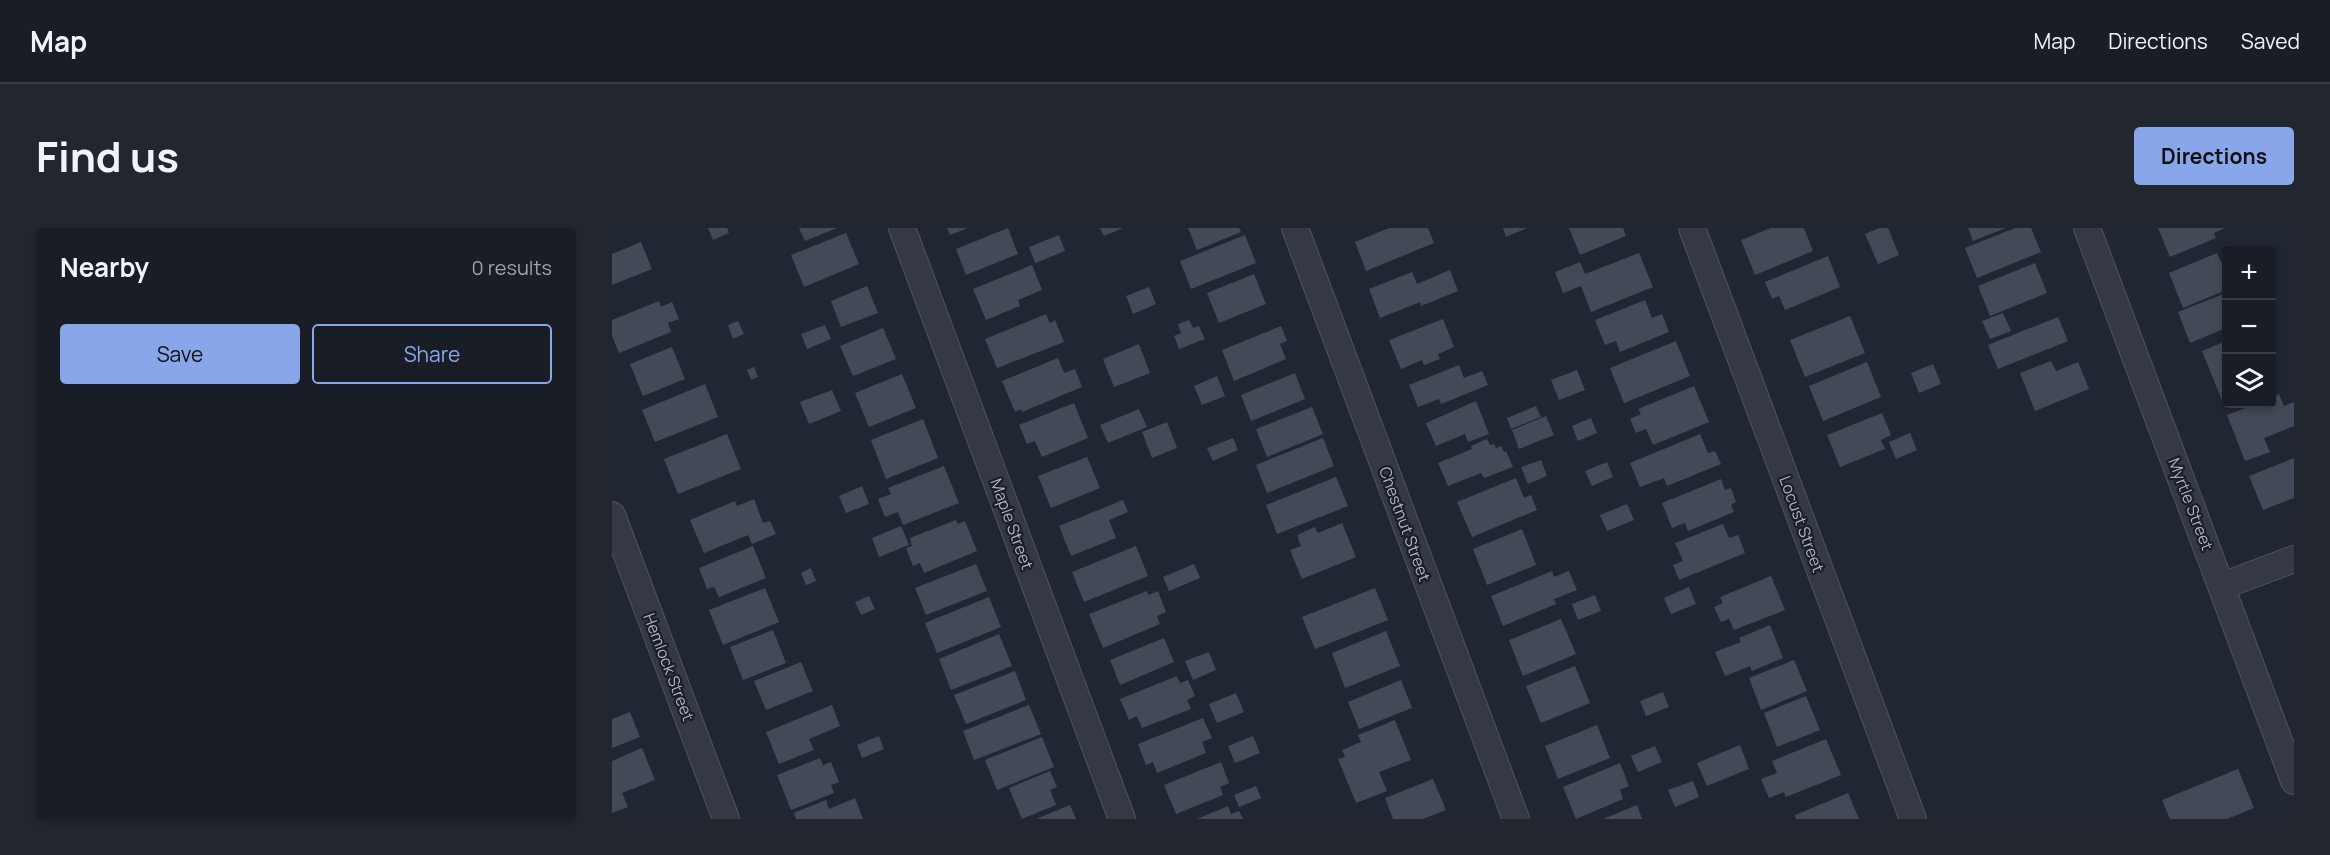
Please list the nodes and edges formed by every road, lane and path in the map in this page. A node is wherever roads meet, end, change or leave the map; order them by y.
1 (902, 228) edge
2 (1295, 228) edge
3 (1692, 228) edge
4 (2087, 228) edge
5 (612, 515) edge
6 (2294, 559) edge
7 (2222, 586) junction
8 (2294, 781) edge
9 (726, 819) edge
10 (1122, 819) edge
11 (1516, 819) edge
12 (1913, 819) edge

1 - 10 street, Maple Street
2 - 11 street, Chestnut Street
3 - 12 street, Locust Street
4 - 7 street, Myrtle Street
5 - 9 street, Hemlock Street
6 - 7 street
7 - 8 street, Myrtle Street

